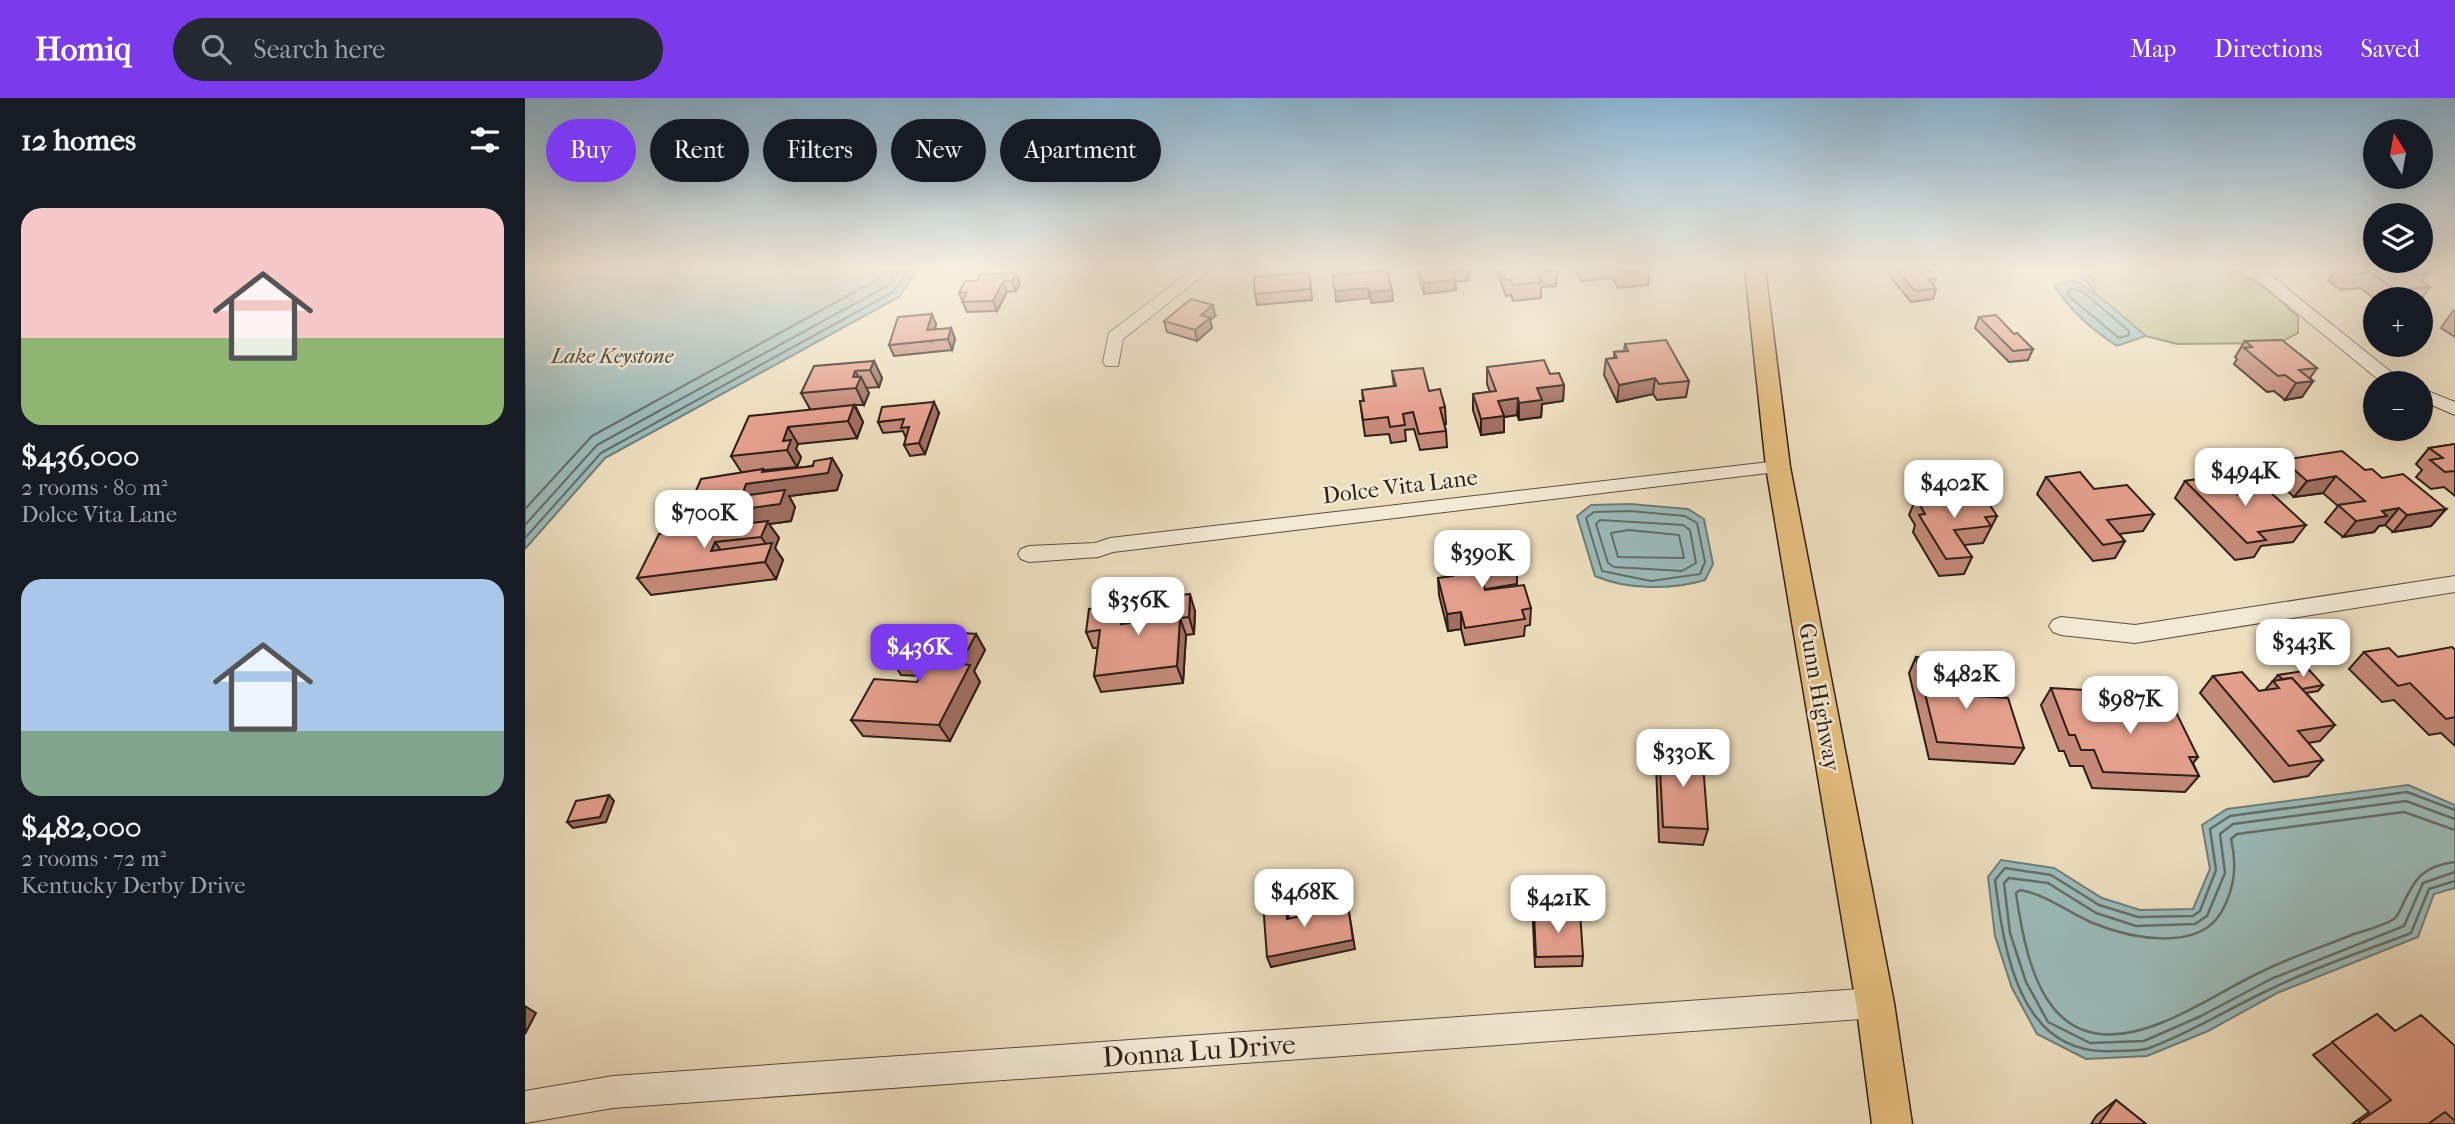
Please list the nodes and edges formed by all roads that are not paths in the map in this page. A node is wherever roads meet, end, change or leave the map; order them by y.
1 (1141, 317) edge
2 (1761, 317) edge
3 (2312, 317) edge
4 (1112, 362) dead end
5 (2379, 371) edge
6 (2433, 399) edge
7 (2455, 409) edge
8 (1778, 467) junction
9 (1028, 554) dead end
10 (2455, 584) edge
11 (2061, 626) dead end
12 (1875, 1003) junction
13 (525, 1107) edge
14 (1892, 1124) edge

1 - 4 street
2 - 8 main road, Gunn Highway
3 - 5 street
6 - 7 street
8 - 9 street, Dolce Vita Lane
8 - 12 main road, Gunn Highway
10 - 11 street
12 - 13 street, Donna Lu Drive
12 - 14 main road, Gunn Highway

